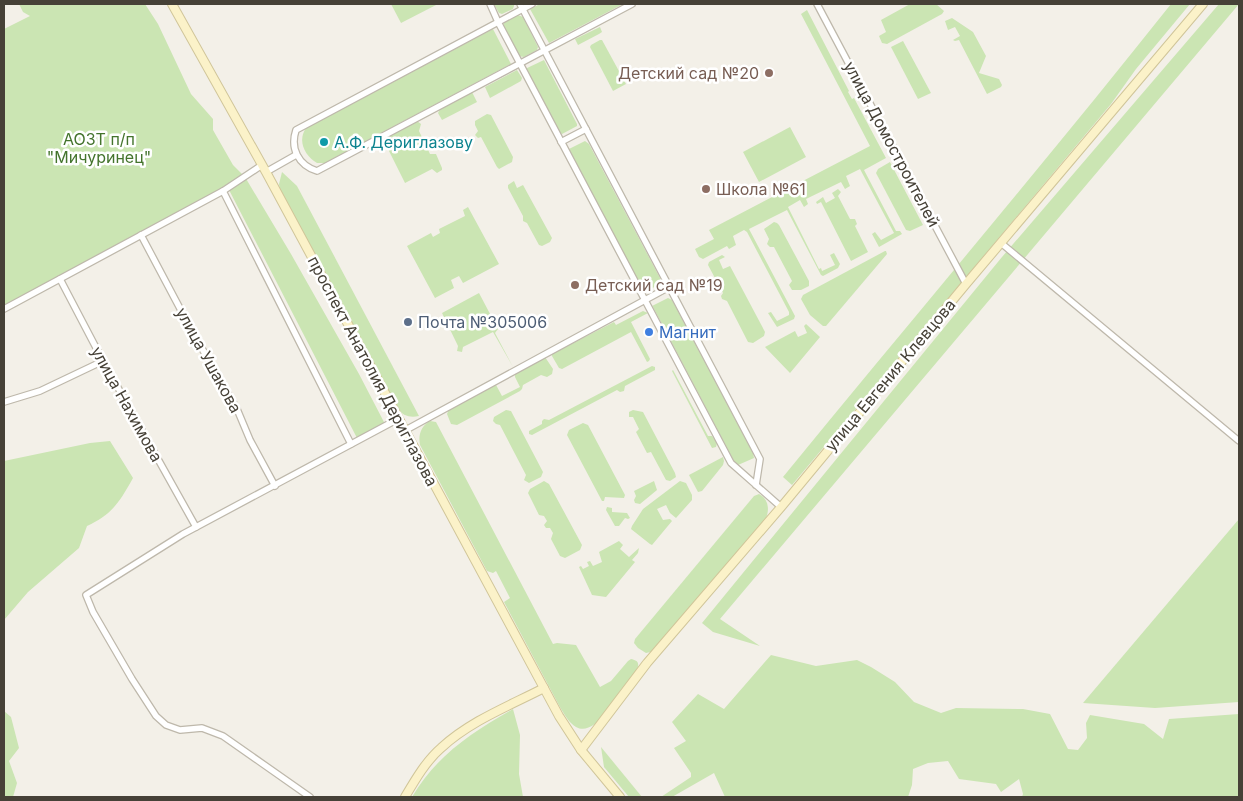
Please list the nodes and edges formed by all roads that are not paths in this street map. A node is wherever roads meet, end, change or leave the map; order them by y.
1 (172, 4) edge
2 (490, 4) edge
3 (532, 4) edge
4 (632, 4) edge
5 (818, 4) edge
6 (1203, 4) edge
7 (521, 6) edge
8 (498, 22) junction
9 (545, 50) junction
10 (520, 64) junction
11 (586, 129) junction
12 (561, 142) junction
13 (296, 155) junction
14 (264, 168) junction
15 (223, 191) junction
16 (141, 235) junction
17 (1001, 243) junction
18 (60, 279) junction
19 (966, 284) junction
20 (669, 286) junction
21 (644, 300) junction
22 (4, 309) edge
23 (103, 361) junction
24 (4, 402) edge
25 (398, 419) junction
26 (404, 431) junction
27 (1239, 441) edge
28 (351, 444) junction
29 (756, 485) junction
30 (275, 486) junction
31 (780, 507) junction
32 (196, 527) junction
33 (544, 688) junction
34 (581, 750) junction
35 (310, 797) edge
36 (405, 797) edge
37 (620, 797) edge

1 - 14 main road, проспект Анатолия Дериглазова
2 - 8 street
3 - 7 street
4 - 9 street
5 - 19 street, улица Домостроителей
6 - 17 main road, улица Евгения Клевцова
7 - 8 street
7 - 9 street
8 - 10 street
8 - 13 street
9 - 10 street
9 - 11 street
10 - 12 street
10 - 13 street
11 - 12 street
11 - 20 street
12 - 21 street
13 - 14 street
14 - 15 street
14 - 25 main road, проспект Анатолия Дериглазова
15 - 16 street
15 - 28 street
16 - 18 street
16 - 30 street, улица Ушакова
17 - 19 main road, улица Евгения Клевцова
17 - 27 street
18 - 22 street
18 - 23 street, улица Нахимова
19 - 31 main road, улица Евгения Клевцова
20 - 21 street
20 - 29 street
21 - 26 street
21 - 29 street
23 - 24 street
23 - 32 street, улица Нахимова
25 - 26 main road, проспект Анатолия Дериглазова
25 - 28 street
26 - 33 main road, проспект Анатолия Дериглазова
28 - 30 street
29 - 31 street
30 - 32 street
31 - 34 main road, улица Евгения Клевцова
32 - 35 street
33 - 34 main road, проспект Анатолия Дериглазова
33 - 36 main road
34 - 37 main road, проспект Анатолия Дериглазова

